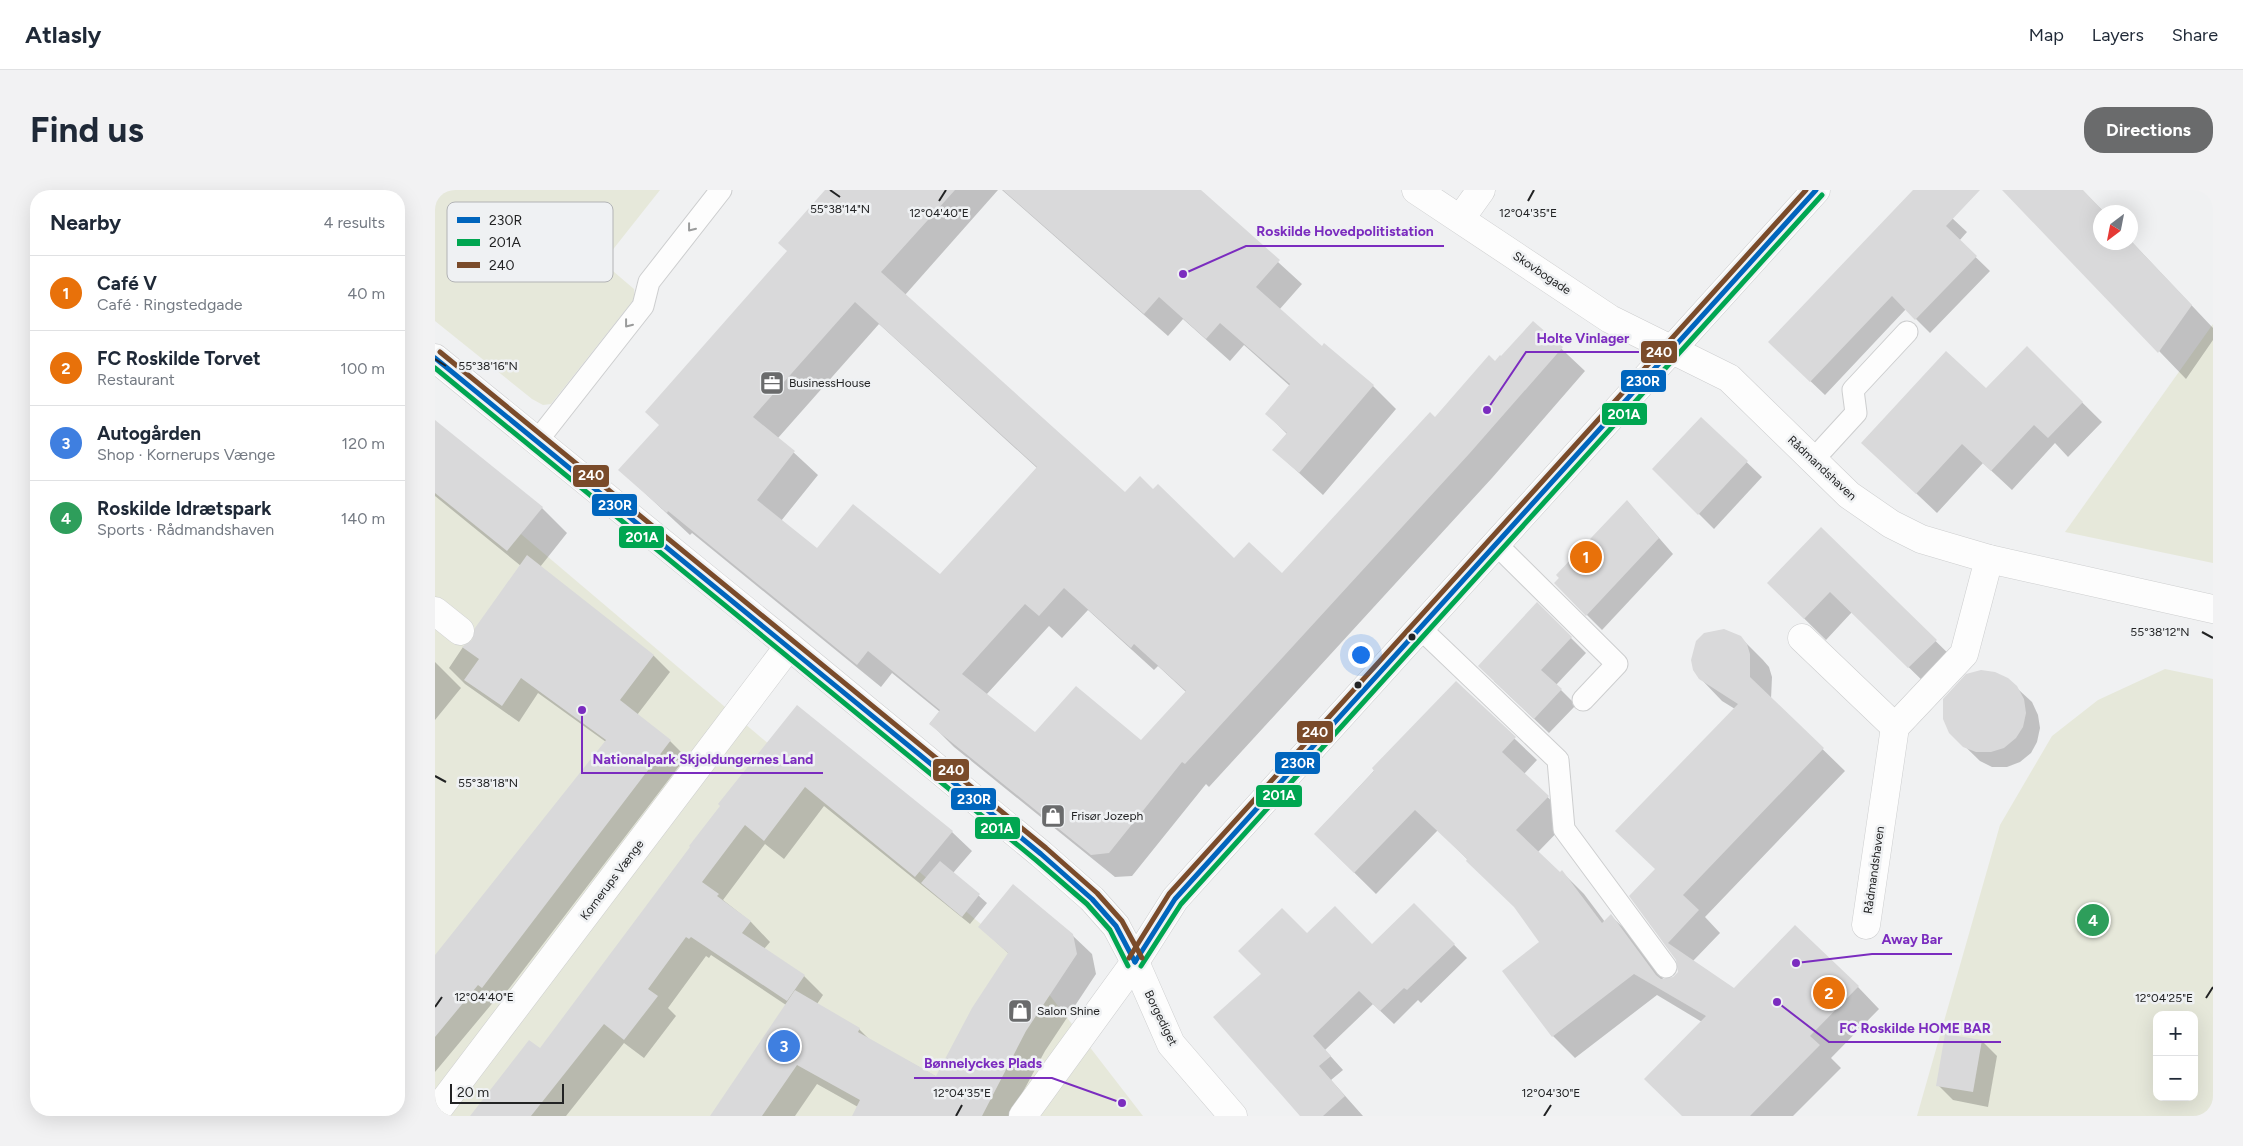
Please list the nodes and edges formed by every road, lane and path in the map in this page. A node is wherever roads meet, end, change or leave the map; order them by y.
1 (721, 190) edge
2 (1416, 190) edge
3 (1481, 190) edge
4 (1816, 190) edge
5 (1461, 218) junction
6 (1907, 332) dead end
7 (1671, 351) junction
8 (435, 358) edge
9 (537, 441) junction
10 (1813, 460) junction
11 (1497, 545) junction
12 (1989, 559) junction
13 (2213, 609) edge
14 (435, 611) edge
15 (1421, 629) junction
16 (460, 630) dead end
17 (1802, 638) dead end
18 (789, 646) junction
19 (1583, 700) dead end
20 (1895, 727) junction
21 (1866, 925) dead end
22 (1135, 962) junction
23 (1666, 967) dead end
24 (435, 1113) edge
25 (1023, 1116) edge
26 (1233, 1116) edge

1 -> 9 lane
2 - 5 street, Skovbogade
3 - 5 street
4 - 7 street
5 - 7 street, Skovbogade
6 - 10 lane
7 - 10 street, Rådmandshaven
7 - 11 street
8 - 9 street, Borgediget
9 - 18 street, Borgediget
10 - 12 street, Rådmandshaven
11 - 15 street
11 - 19 lane
12 - 13 street, Rådmandshaven
12 - 20 street
14 - 16 street
15 - 22 street
15 - 23 lane
17 - 20 street
18 - 22 street, Borgediget
18 - 24 street, Kornerups Vænge
20 - 21 street, Rådmandshaven
22 - 25 street
22 - 26 street, Borgediget

